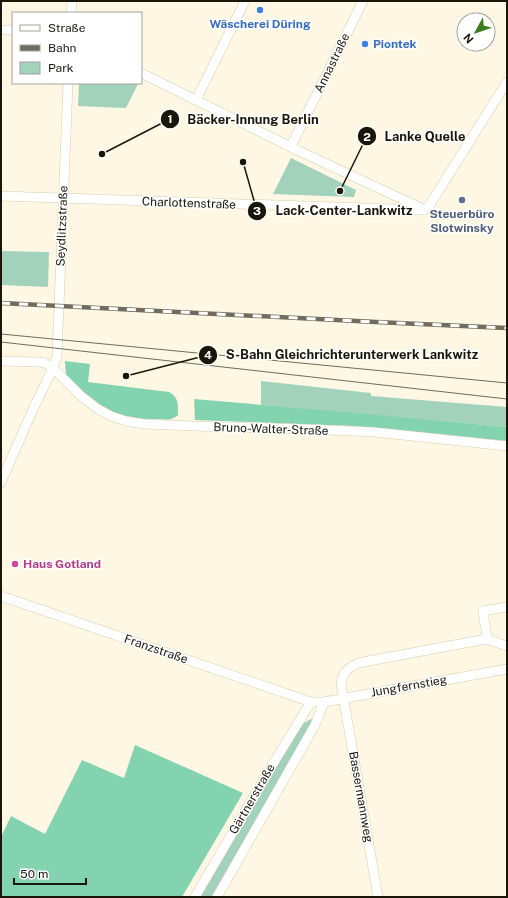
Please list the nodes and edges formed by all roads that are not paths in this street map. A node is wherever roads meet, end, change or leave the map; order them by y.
1 (72, 1) edge
2 (245, 1) edge
3 (363, 1) edge
4 (71, 12) edge
5 (1, 30) edge
6 (12, 30) edge
7 (142, 73) edge
8 (507, 82) edge
9 (68, 84) edge
10 (196, 100) junction
11 (291, 146) junction
12 (1, 196) edge
13 (62, 198) junction
14 (424, 210) junction
15 (1, 361) edge
16 (53, 368) junction
17 (507, 446) edge
18 (1, 482) edge
19 (1, 596) edge
20 (507, 607) edge
21 (486, 639) junction
22 (507, 646) edge
23 (507, 669) edge
24 (344, 698) junction
25 (311, 702) junction
26 (324, 702) junction
27 (195, 897) edge
28 (217, 897) edge
29 (378, 897) edge

1 - 4 street
2 - 10 street
3 - 11 street, Annastraße
5 - 6 street
7 - 10 street
8 - 14 street
9 - 13 street, Seydlitzstraße
10 - 11 street
11 - 14 street
12 - 13 street, Charlottenstraße
13 - 14 street, Charlottenstraße
13 - 16 street, Seydlitzstraße
15 - 16 street
16 - 17 street, Bruno-Walter-Straße
16 - 18 street, Seydlitzstraße
19 - 25 street, Franzstraße
20 - 21 street
21 - 22 street
21 - 24 street, Bassermannweg
23 - 24 street, Jungfernstieg
24 - 26 street, Jungfernstieg
24 - 29 street, Bassermannweg
25 - 26 street, Jungfernstieg
25 - 27 street, Gärtnerstraße
26 - 28 street, Gärtnerstraße

